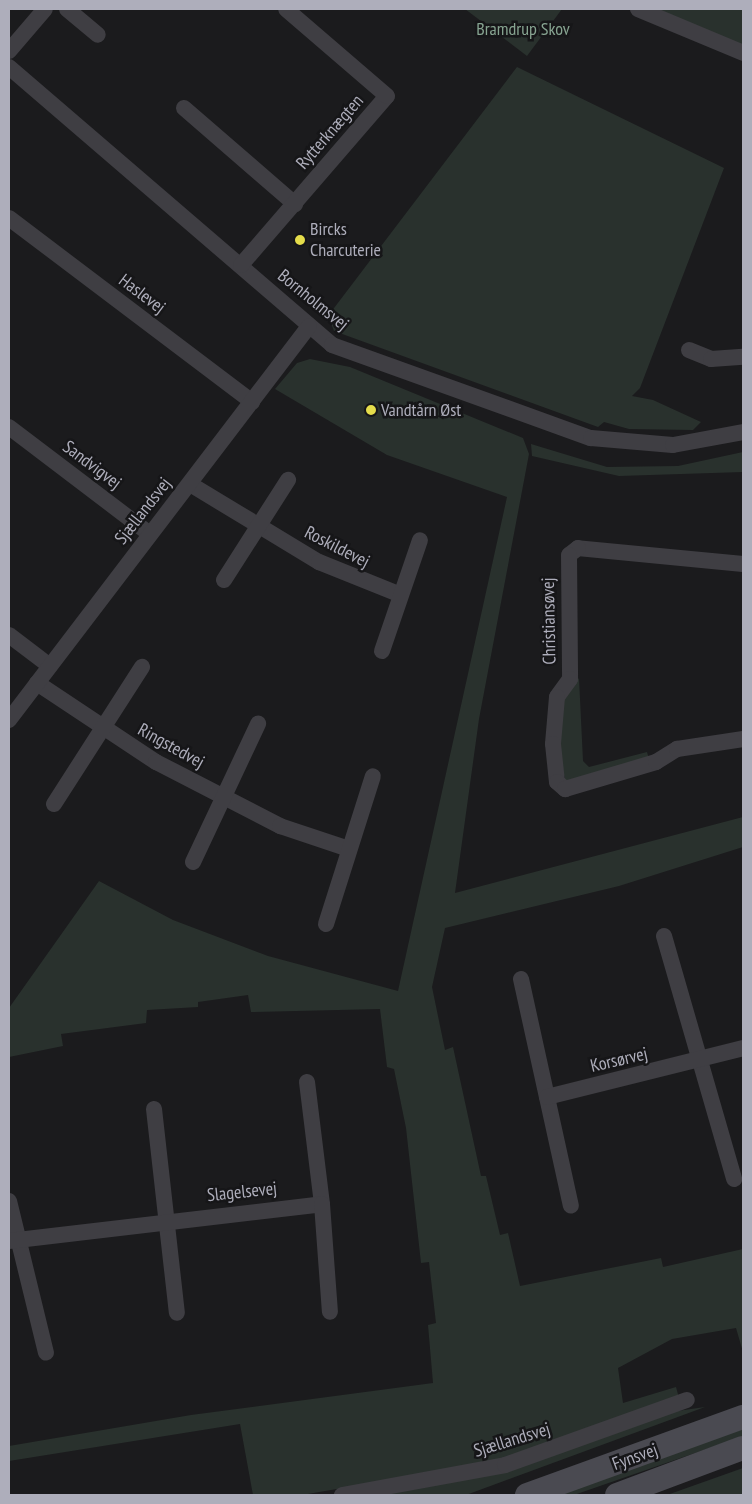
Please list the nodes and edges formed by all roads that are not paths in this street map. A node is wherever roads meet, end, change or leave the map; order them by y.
1 (45, 9) edge
2 (67, 9) edge
3 (286, 9) edge
4 (638, 9) edge
5 (98, 35) dead end
6 (9, 51) edge
7 (743, 53) edge
8 (9, 67) edge
9 (184, 108) dead end
10 (295, 204) junction
11 (9, 218) edge
12 (241, 265) junction
13 (309, 326) junction
14 (689, 350) dead end
15 (743, 357) edge
16 (252, 402) junction
17 (9, 428) edge
18 (743, 432) edge
19 (288, 480) dead end
20 (190, 484) junction
21 (257, 528) junction
22 (150, 534) junction
23 (420, 540) dead end
24 (743, 564) edge
25 (224, 580) dead end
26 (401, 595) junction
27 (9, 635) edge
28 (382, 651) dead end
29 (50, 666) junction
30 (142, 667) dead end
31 (37, 683) junction
32 (9, 720) edge
33 (258, 724) dead end
34 (100, 729) junction
35 (743, 738) edge
36 (372, 776) dead end
37 (223, 797) junction
38 (54, 804) dead end
39 (349, 850) junction
40 (193, 862) dead end
41 (326, 924) dead end
42 (664, 936) dead end
43 (521, 979) dead end
44 (743, 1048) edge
45 (700, 1062) junction
46 (307, 1082) dead end
47 (547, 1097) junction
48 (154, 1109) dead end
49 (734, 1179) dead end
50 (9, 1201) edge
51 (322, 1204) junction
52 (571, 1206) dead end
53 (165, 1219) junction
54 (14, 1240) edge
55 (330, 1312) dead end
56 (177, 1313) dead end
57 (46, 1353) dead end
58 (687, 1400) dead end
59 (743, 1417) edge
60 (743, 1448) edge
61 (342, 1495) edge
62 (527, 1495) edge
63 (617, 1495) edge

1 - 6 street
2 - 5 street
3 - 10 street, Rytterknægten
4 - 7 street
8 - 12 street, Bornholmsvej
9 - 10 street
10 - 12 street, Rytterknægten
11 - 16 street, Haslevej
12 - 13 street, Bornholmsvej
13 - 16 street, Sjællandsvej
13 - 18 street, Bornholmsvej
14 - 15 street
16 - 20 street, Sjællandsvej
17 - 22 street, Sandvigvej
19 - 21 street
20 - 21 street, Roskildevej
20 - 22 street, Sjællandsvej
21 - 25 street
21 - 26 street, Roskildevej
22 - 29 street, Sjællandsvej
23 - 26 street
24 - 35 street, Christiansøvej
26 - 28 street
27 - 29 street
29 - 31 street, Sjællandsvej
30 - 34 street
31 - 32 street, Sjællandsvej
31 - 34 street, Ringstedvej
33 - 37 street
34 - 37 street, Ringstedvej
34 - 38 street
36 - 39 street
37 - 39 street, Ringstedvej
37 - 40 street
39 - 41 street
42 - 45 street
43 - 47 street
44 - 45 street, Korsørvej
45 - 47 street, Korsørvej
45 - 49 street
46 - 51 street
47 - 52 street
48 - 53 street
50 - 54 street
51 - 53 street, Slagelsevej
51 - 55 street
53 - 54 street, Slagelsevej
53 - 56 street
54 - 57 street
58 - 61 street, Sjællandsvej
59 - 62 main road, Fynsvej
60 - 63 main road, Fynsvej

